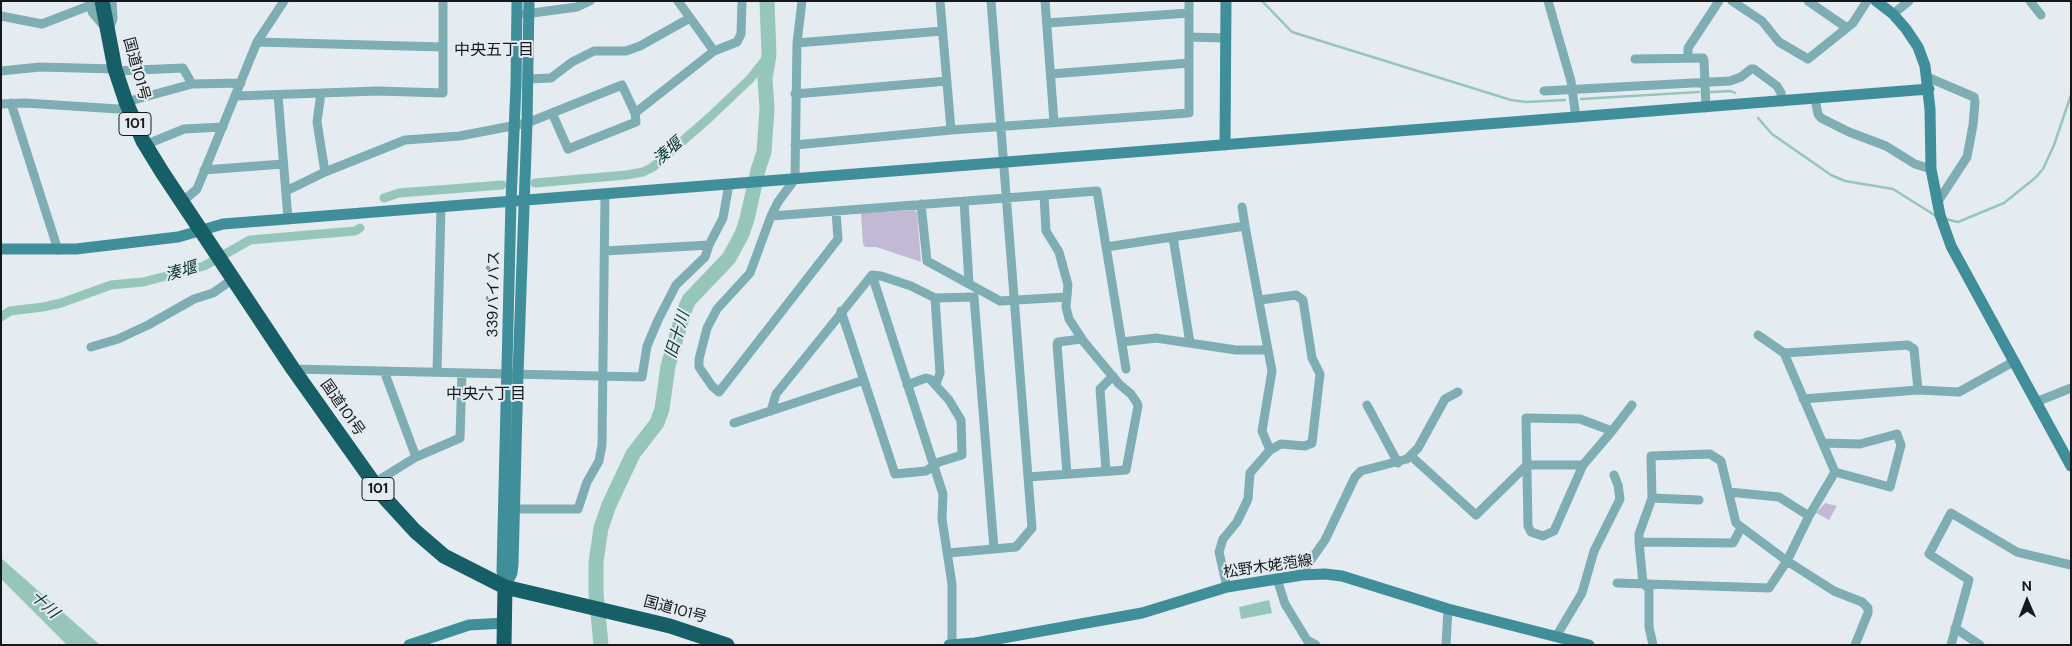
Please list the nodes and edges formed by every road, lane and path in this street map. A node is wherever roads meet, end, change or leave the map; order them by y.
1 (284, 1) edge
2 (443, 1) edge
3 (517, 1) edge
4 (529, 1) edge
5 (590, 1) edge
6 (678, 1) edge
7 (742, 1) edge
8 (802, 1) edge
9 (940, 1) edge
10 (991, 1) edge
11 (1045, 1) edge
12 (1189, 1) edge
13 (1226, 1) edge
14 (1548, 1) edge
15 (1719, 1) edge
16 (1732, 1) edge
17 (1808, 1) edge
18 (1867, 1) edge
19 (1876, 1) edge
20 (1909, 1) edge
21 (2030, 1) edge
22 (100, 3) edge
23 (1742, 4) edge
24 (1190, 13) junction
25 (523, 14) junction
26 (1893, 14) junction
27 (2040, 15) dead end
28 (1, 16) edge
29 (690, 18) junction
30 (1047, 23) junction
31 (1847, 28) junction
32 (942, 31) junction
33 (1189, 37) junction
34 (1225, 38) junction
35 (258, 42) junction
36 (797, 43) junction
37 (443, 47) junction
38 (714, 51) junction
39 (1688, 58) junction
40 (1635, 59) dead end
41 (1189, 63) junction
42 (1, 70) edge
43 (116, 70) junction
44 (1051, 74) junction
45 (1927, 77) junction
46 (528, 79) junction
47 (947, 81) junction
48 (1705, 82) junction
49 (192, 84) junction
50 (241, 84) junction
51 (1573, 89) junction
52 (1928, 90) junction
53 (1544, 91) dead end
54 (321, 93) junction
55 (795, 94) junction
56 (278, 95) junction
57 (236, 96) junction
58 (1815, 99) junction
59 (1782, 102) junction
60 (6, 103) edge
61 (127, 104) junction
62 (1706, 108) junction
63 (552, 113) junction
64 (635, 113) junction
65 (1576, 118) junction
66 (1054, 122) junction
67 (527, 123) junction
68 (515, 126) junction
69 (1001, 126) junction
70 (223, 127) junction
71 (951, 130) junction
72 (145, 145) junction
73 (795, 145) junction
74 (1225, 145) junction
75 (1003, 162) junction
76 (283, 164) junction
77 (1931, 169) junction
78 (204, 170) junction
79 (325, 172) junction
80 (795, 179) junction
81 (734, 184) junction
82 (286, 191) junction
83 (605, 194) junction
84 (1044, 195) junction
85 (1006, 198) junction
86 (524, 200) junction
87 (964, 201) junction
88 (182, 202) junction
89 (511, 202) junction
90 (921, 204) junction
91 (442, 207) junction
92 (1242, 207) dead end
93 (836, 212) junction
94 (1940, 214) junction
95 (771, 216) junction
96 (288, 219) junction
97 (1245, 226) junction
98 (201, 230) junction
99 (1173, 236) junction
100 (708, 245) junction
101 (1106, 247) junction
102 (1, 250) edge
103 (58, 250) junction
104 (604, 251) junction
105 (872, 275) junction
106 (233, 279) junction
107 (970, 283) junction
108 (1067, 297) junction
109 (935, 298) junction
110 (1014, 300) junction
111 (1260, 300) junction
112 (841, 311) junction
113 (1758, 335) dead end
114 (1081, 339) junction
115 (1122, 342) junction
116 (1190, 343) junction
117 (91, 347) dead end
118 (1268, 350) junction
119 (1784, 353) junction
120 (2013, 362) junction
121 (1126, 368) dead end
122 (293, 369) junction
123 (384, 371) junction
124 (437, 372) junction
125 (462, 373) junction
126 (513, 374) junction
127 (602, 376) junction
128 (1113, 376) junction
129 (864, 380) junction
130 (936, 384) junction
131 (907, 385) junction
132 (2071, 388) edge
133 (1918, 390) junction
134 (1458, 392) dead end
135 (1803, 400) junction
136 (2036, 402) junction
137 (1367, 405) dead end
138 (1632, 405) dead end
139 (771, 411) junction
140 (734, 423) dead end
141 (1612, 431) junction
142 (1823, 443) junction
143 (1270, 450) junction
144 (1411, 456) junction
145 (416, 457) junction
146 (1398, 463) junction
147 (934, 465) junction
148 (1583, 465) junction
149 (1526, 466) junction
150 (2071, 466) edge
151 (1106, 471) junction
152 (1835, 472) junction
153 (1067, 474) junction
154 (1614, 475) dead end
155 (1028, 478) junction
156 (374, 483) junction
157 (1729, 492) junction
158 (1652, 498) junction
159 (1699, 500) dead end
160 (508, 509) junction
161 (1809, 516) junction
162 (1741, 528) junction
163 (1639, 542) junction
164 (994, 549) junction
165 (948, 553) junction
166 (1787, 561) junction
167 (2071, 565) edge
168 (1302, 576) junction
169 (1277, 579) junction
170 (1643, 582) junction
171 (1617, 583) dead end
172 (505, 587) junction
173 (1227, 587) junction
174 (1448, 609) junction
175 (505, 623) junction
176 (1955, 628) junction
177 (1557, 635) junction
178 (437, 640) edge
179 (951, 644) edge
180 (408, 645) edge
181 (504, 645) edge
182 (728, 645) edge
183 (1316, 645) edge
184 (1446, 645) edge
185 (1589, 645) edge
186 (1653, 645) edge
187 (1855, 645) edge
188 (1951, 645) edge
189 (1980, 645) edge

1 - 35 street
2 - 37 street
3 - 25 street, 339バイパス
4 - 25 street
5 - 25 street
6 - 29 street
7 - 38 street
8 - 36 street
9 - 32 street
10 - 69 street
11 - 30 street
12 - 24 street
13 - 34 street
14 - 51 street
15 - 39 street
16 - 23 street
17 - 31 street
18 - 31 street
19 - 26 street
20 - 26 street
21 - 27 street
22 - 28 street
22 - 43 highway, 国道101号 / 101
23 - 31 street
24 - 30 street
24 - 33 street
25 - 46 street
25 - 68 street, 339バイパス
26 - 45 street
29 - 38 street
29 - 46 street
30 - 44 street
32 - 36 street
32 - 47 street
33 - 34 street
33 - 41 street
34 - 74 street
35 - 37 street
35 - 50 street
36 - 55 street
37 - 54 street
38 - 64 street
39 - 40 street
39 - 48 street
41 - 44 street
41 - 66 street
42 - 43 street
43 - 49 street
43 - 61 highway, 国道101号 / 101
44 - 66 street
45 - 52 street
45 - 94 street
46 - 67 street
47 - 55 street
47 - 71 street
48 - 51 street
48 - 59 street
48 - 62 street
49 - 50 street
49 - 61 street
50 - 57 street
51 - 53 street
51 - 65 street
52 - 58 street
52 - 77 street
54 - 56 street
54 - 79 street
55 - 73 street
56 - 57 street
56 - 76 street
57 - 70 street
58 - 59 street
58 - 77 street
59 - 62 street
60 - 61 street
60 - 103 street
61 - 72 highway, 国道101号 / 101
62 - 65 street
63 - 64 street
63 - 64 street
63 - 67 street
65 - 74 street
66 - 69 street
67 - 68 street
67 - 86 street
68 - 79 street
68 - 89 street, 339バイパス
69 - 71 street
69 - 75 street
70 - 72 street
70 - 78 street
71 - 73 street
72 - 88 highway, 国道101号 / 101
73 - 80 street
74 - 75 street
75 - 80 street
75 - 85 street
76 - 78 street
76 - 82 street
77 - 94 street
78 - 88 street
79 - 82 street
80 - 81 street
80 - 95 street
81 - 83 street
81 - 100 street
82 - 96 street
83 - 86 street
83 - 104 street
84 - 85 street
84 - 101 street
84 - 108 street
85 - 87 street
85 - 110 street
86 - 89 street
86 - 126 street
87 - 90 street
87 - 107 street
88 - 98 highway, 国道101号 / 101
89 - 91 street
89 - 126 street, 339バイパス
90 - 93 street
90 - 107 street
91 - 96 street
91 - 124 street
92 - 97 street
93 - 95 street
93 - 95 street
94 - 120 street
96 - 98 street
97 - 99 street
97 - 111 street
98 - 103 street
98 - 106 highway, 国道101号 / 101
99 - 101 street
99 - 116 street
100 - 104 street
100 - 127 street
101 - 115 street
102 - 103 street
104 - 127 street
105 - 109 street
105 - 112 street
105 - 131 street
106 - 117 street
106 - 122 highway, 国道101号 / 101
107 - 110 street
108 - 110 street
108 - 114 street
109 - 130 street
109 - 164 street
110 - 155 street
111 - 118 street
111 - 143 street
112 - 129 street
112 - 139 street
113 - 119 street
114 - 128 street
114 - 153 street
115 - 116 street
115 - 121 street
116 - 118 street
118 - 143 street
119 - 133 street
119 - 135 street
120 - 133 street
120 - 136 street
122 - 123 street
122 - 156 highway, 国道101号 / 101
123 - 124 street
123 - 145 street
124 - 125 street
125 - 126 street
125 - 145 street
126 - 127 street
126 - 160 street, 339バイパス
127 - 160 street
128 - 151 street
128 - 151 street
129 - 139 street
129 - 147 street
130 - 131 street
130 - 147 street
131 - 147 street
132 - 136 street
133 - 135 street
134 - 144 street
135 - 142 street
136 - 150 street
137 - 146 street
138 - 141 street
139 - 140 street
141 - 148 street
141 - 149 street
142 - 152 street
142 - 152 street
143 - 173 street
144 - 146 street
144 - 149 street
145 - 156 street
146 - 168 street
147 - 165 street
148 - 149 street
148 - 149 street
151 - 153 street
152 - 161 street
153 - 155 street
154 - 177 street
155 - 164 street
156 - 172 highway, 国道101号 / 101
157 - 158 street
157 - 161 street
157 - 162 street
158 - 159 street
158 - 163 street
160 - 172 street, 339バイパス
161 - 166 street
162 - 163 street
162 - 166 street
163 - 170 street
164 - 165 street
165 - 179 street
166 - 170 street
166 - 187 street
167 - 176 street
168 - 169 street, 松野木姥萢線
168 - 174 street, 松野木姥萢線
169 - 173 street, 松野木姥萢線
169 - 183 street
170 - 171 street
170 - 186 street
172 - 175 highway
172 - 182 highway, 国道101号 / 101
173 - 179 street, 松野木姥萢線
174 - 177 street, 松野木姥萢線
174 - 184 street
175 - 178 street
175 - 181 highway
176 - 188 street
176 - 189 street
177 - 185 street, 松野木姥萢線
178 - 180 street

